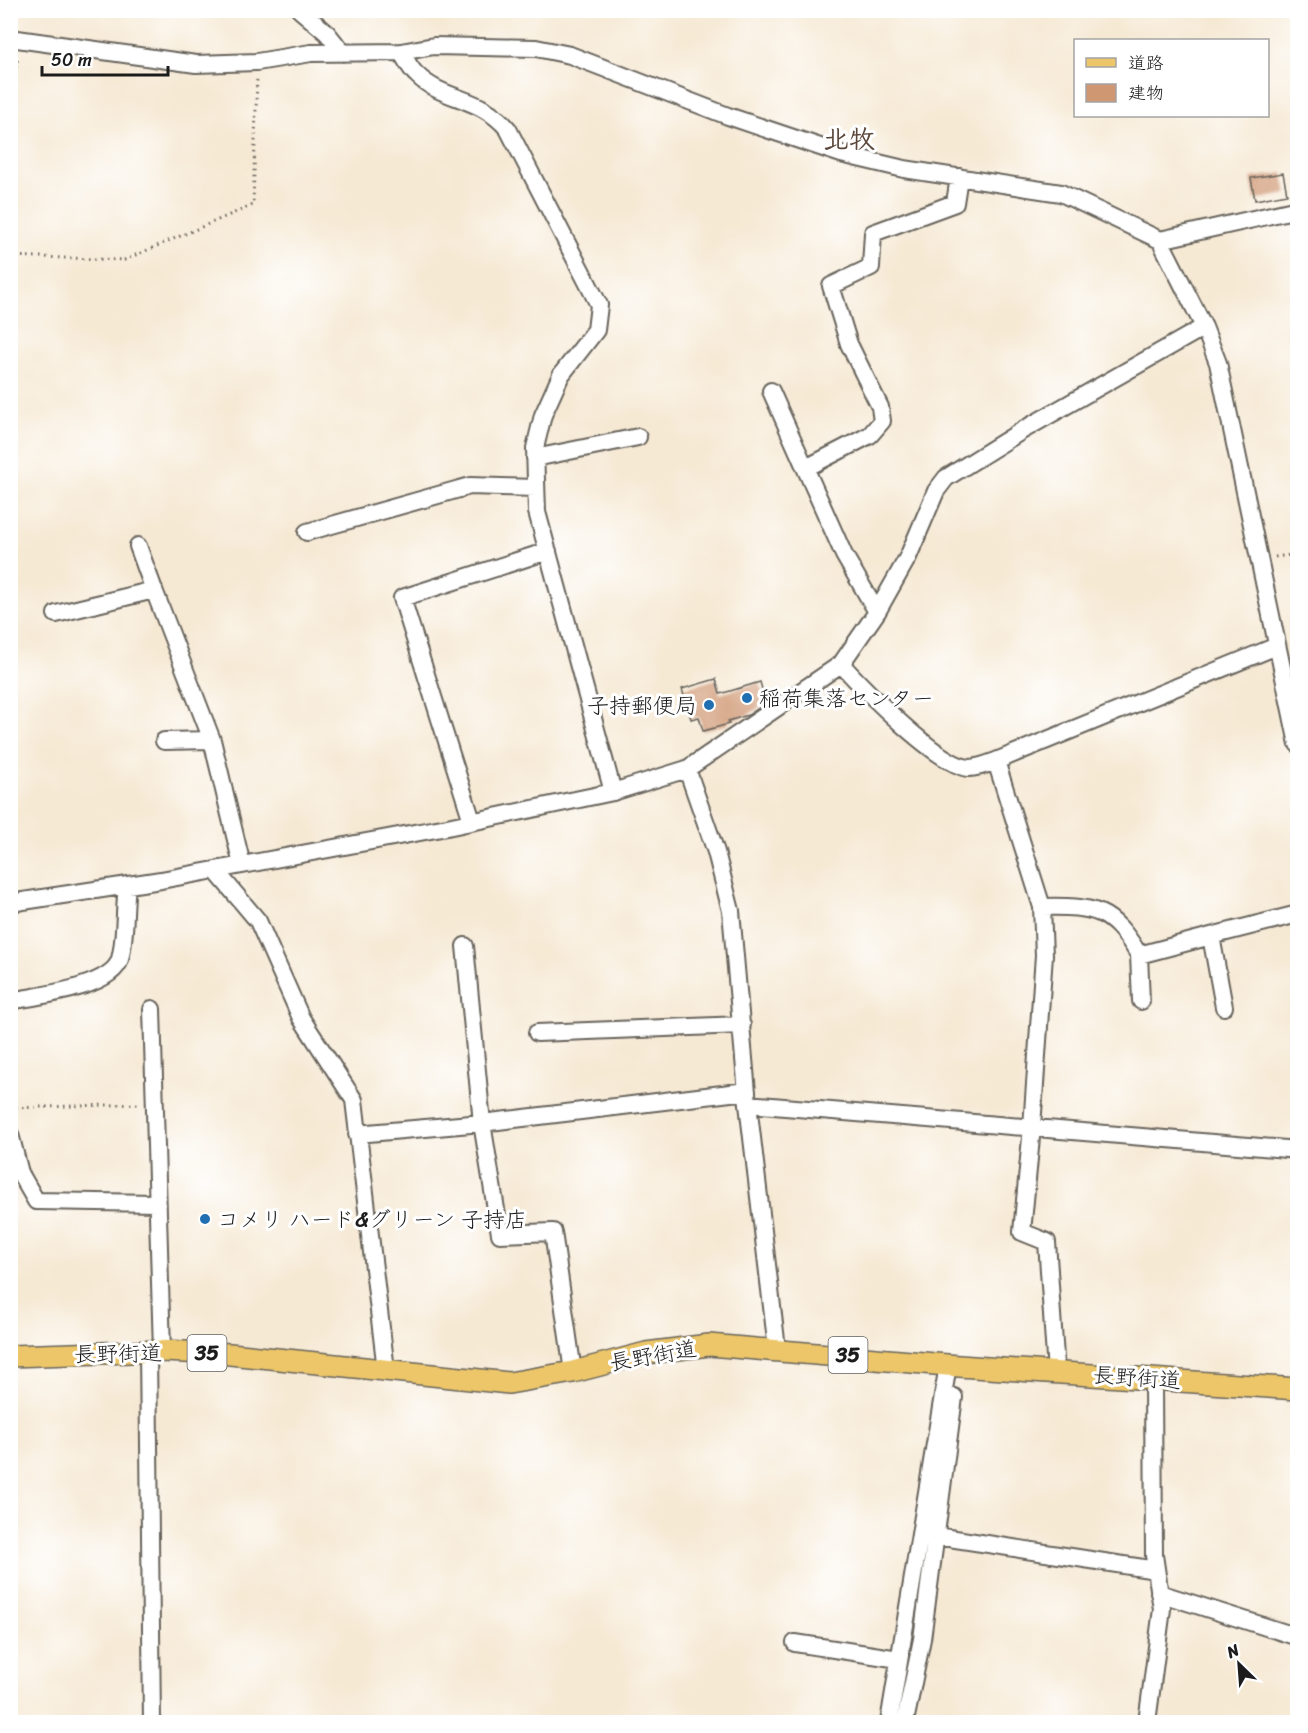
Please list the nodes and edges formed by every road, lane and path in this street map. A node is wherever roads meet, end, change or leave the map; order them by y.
1 (300, 10) edge
2 (15, 39) edge
3 (401, 52) junction
4 (343, 53) junction
5 (257, 63) junction
6 (10, 109) edge
7 (959, 177) junction
8 (1298, 209) edge
9 (1161, 240) junction
10 (10, 256) edge
11 (1204, 327) junction
12 (771, 392) dead end
13 (638, 437) dead end
14 (536, 458) junction
15 (806, 468) junction
16 (537, 488) junction
17 (307, 532) dead end
18 (138, 546) dead end
19 (548, 551) junction
20 (1298, 554) edge
21 (1259, 559) junction
22 (154, 590) junction
23 (877, 612) junction
24 (56, 614) dead end
25 (1277, 646) junction
26 (841, 664) junction
27 (1295, 725) edge
28 (212, 740) junction
29 (164, 741) dead end
30 (1298, 744) edge
31 (996, 761) junction
32 (687, 769) junction
33 (613, 792) junction
34 (472, 821) junction
35 (242, 865) junction
36 (215, 870) junction
37 (127, 885) junction
38 (10, 903) edge
39 (1042, 907) junction
40 (1298, 914) edge
41 (1210, 936) junction
42 (465, 945) dead end
43 (1139, 955) junction
44 (10, 1001) edge
45 (1141, 1001) dead end
46 (1224, 1007) dead end
47 (152, 1009) dead end
48 (742, 1025) junction
49 (537, 1033) dead end
50 (748, 1098) junction
51 (153, 1104) junction
52 (10, 1108) edge
53 (482, 1123) junction
54 (1032, 1127) junction
55 (10, 1134) edge
56 (357, 1134) junction
57 (1298, 1150) edge
58 (156, 1203) junction
59 (777, 1349) junction
60 (155, 1351) junction
61 (10, 1356) edge
62 (954, 1365) junction
63 (386, 1370) junction
64 (573, 1372) junction
65 (1056, 1372) junction
66 (1153, 1379) junction
67 (1298, 1389) edge
68 (934, 1495) junction
69 (936, 1536) junction
70 (1156, 1570) junction
71 (920, 1583) junction
72 (1160, 1593) junction
73 (1298, 1637) edge
74 (795, 1643) dead end
75 (899, 1659) junction
76 (902, 1697) junction
77 (152, 1722) edge
78 (889, 1722) edge
79 (905, 1722) edge
80 (1148, 1722) edge

1 - 4 street
2 - 5 street
2 - 6 path
3 - 4 street
3 - 7 street
3 - 14 street
4 - 5 street
5 - 10 path
7 - 9 street
7 - 15 street
8 - 9 street
9 - 11 street
11 - 21 street
11 - 23 street
12 - 15 street
13 - 14 street
14 - 16 street
15 - 23 street
16 - 17 street
16 - 19 street
18 - 22 street
19 - 33 street
19 - 34 street
20 - 21 path
21 - 25 street
22 - 24 street
22 - 28 street
23 - 26 street
25 - 27 street
25 - 31 street
26 - 31 street
26 - 32 street
27 - 30 street
28 - 29 street
28 - 35 street
31 - 39 street
32 - 33 street
32 - 48 street
33 - 34 street
34 - 35 street
35 - 36 street
36 - 37 street
36 - 56 street
37 - 38 street
37 - 44 street
39 - 43 street
39 - 54 street
40 - 41 street
41 - 43 street
41 - 46 street
42 - 53 street
43 - 45 street
47 - 51 street
48 - 49 street
48 - 50 street
50 - 53 street
50 - 54 street
50 - 59 street
51 - 52 path
51 - 58 street
53 - 56 street
53 - 64 street
54 - 57 street
54 - 65 street
55 - 58 street
56 - 63 street
58 - 60 street
59 - 62 main road, 長野街道 / 35
59 - 64 main road, 長野街道 / 35
60 - 61 main road, 長野街道 / 35
60 - 63 main road, 長野街道 / 35
60 - 77 street
62 - 65 main road, 長野街道 / 35
62 - 68 street
63 - 64 main road, 長野街道 / 35
65 - 66 main road, 長野街道 / 35
66 - 67 main road, 長野街道 / 35
66 - 70 street
68 - 69 street
68 - 71 street
69 - 70 street
69 - 71 street
70 - 72 street
71 - 75 street
71 - 76 street
72 - 73 street
72 - 80 street
74 - 75 street
75 - 76 street
76 - 78 street
76 - 79 street

